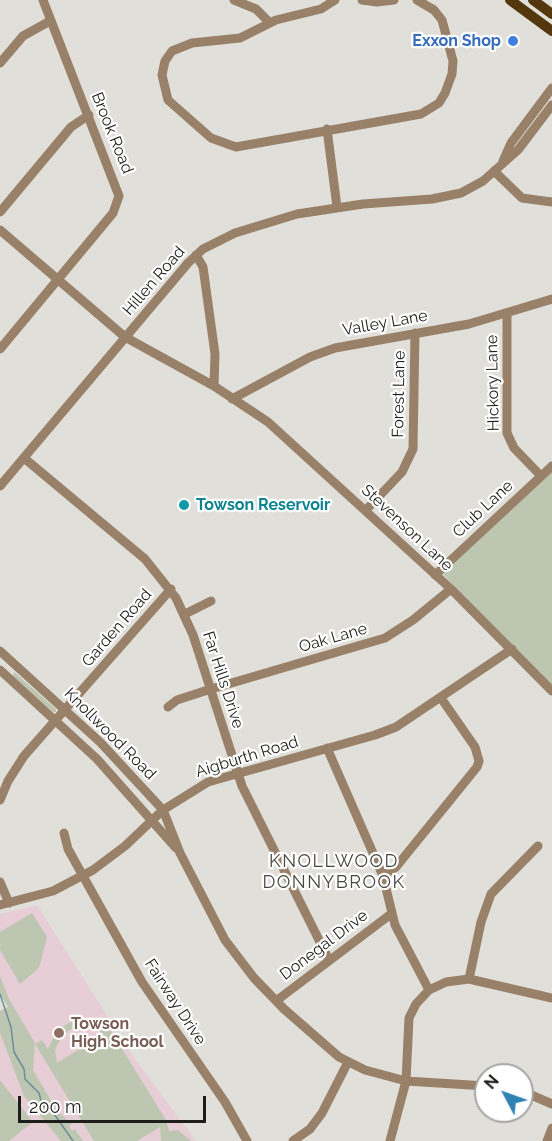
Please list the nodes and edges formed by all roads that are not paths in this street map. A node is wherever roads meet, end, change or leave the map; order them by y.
1 (43, 0) edge
2 (234, 0) edge
3 (335, 0) edge
4 (362, 0) edge
5 (394, 0) edge
6 (417, 0) edge
7 (510, 0) edge
8 (533, 0) edge
9 (552, 14) edge
10 (51, 21) junction
11 (270, 23) junction
12 (551, 31) edge
13 (0, 63) edge
14 (552, 88) edge
15 (552, 105) edge
16 (89, 115) junction
17 (327, 129) junction
18 (502, 164) junction
19 (494, 171) junction
20 (552, 202) edge
21 (337, 207) junction
22 (0, 212) edge
23 (0, 230) edge
24 (196, 255) junction
25 (58, 280) junction
26 (552, 299) edge
27 (507, 313) junction
28 (415, 333) junction
29 (125, 337) junction
30 (0, 347) edge
31 (192, 375) junction
32 (214, 386) junction
33 (232, 399) junction
34 (24, 458) junction
35 (552, 466) edge
36 (541, 476) junction
37 (0, 486) edge
38 (366, 510) junction
39 (435, 575) junction
40 (171, 589) junction
41 (451, 589) junction
42 (211, 601) dead end
43 (185, 614) junction
44 (512, 649) junction
45 (0, 651) edge
46 (0, 670) edge
47 (211, 689) junction
48 (552, 691) edge
49 (441, 698) junction
50 (168, 707) dead end
51 (65, 710) junction
52 (56, 721) junction
53 (327, 748) junction
54 (236, 773) junction
55 (2, 788) edge
56 (0, 800) edge
57 (163, 810) junction
58 (152, 820) junction
59 (64, 833) dead end
60 (538, 846) dead end
61 (180, 852) junction
62 (83, 876) junction
63 (384, 876) junction
64 (0, 882) edge
65 (4, 904) edge
66 (392, 914) junction
67 (329, 960) junction
68 (469, 979) junction
69 (429, 990) junction
70 (552, 998) edge
71 (276, 1001) junction
72 (348, 1062) junction
73 (406, 1081) junction
74 (474, 1085) edge
75 (534, 1096) edge
76 (552, 1104) edge
77 (552, 1128) edge
78 (246, 1141) edge
79 (293, 1141) edge
80 (390, 1141) edge
81 (547, 1141) edge

1 - 10 street, Brook Road
2 - 11 street
3 - 11 street
4 - 5 street
6 - 17 street
7 - 12 main road
8 - 9 main road
10 - 13 street
10 - 16 street, Brook Road
11 - 17 street
14 - 18 street
15 - 18 street, Hillen Road
16 - 22 street
16 - 25 street, Brook Road
17 - 21 street
18 - 19 street, Hillen Road
19 - 20 street
19 - 21 street, Hillen Road
21 - 24 street, Hillen Road
23 - 25 street, Stevenson Lane
24 - 29 street, Hillen Road
24 - 32 street
25 - 29 street, Stevenson Lane
25 - 30 street, Brook Road
26 - 27 street, Valley Lane
27 - 28 street, Valley Lane
27 - 36 street, Hickory Lane
28 - 33 street, Valley Lane
28 - 38 street, Forest Lane
29 - 31 street, Stevenson Lane
29 - 34 street, Hillen Road
31 - 32 street, Stevenson Lane
31 - 33 street, Stevenson Lane
32 - 33 street, Stevenson Lane
33 - 38 street, Stevenson Lane
34 - 37 street, Hillen Road
34 - 40 street, Far Hills Drive
35 - 36 street, Club Lane
36 - 39 street, Club Lane
38 - 39 street, Stevenson Lane
39 - 41 street, Stevenson Lane
40 - 43 street, Far Hills Drive
40 - 51 street, Garden Road
41 - 44 street, Stevenson Lane
41 - 47 street, Oak Lane
42 - 43 street
43 - 47 street, Far Hills Drive
44 - 48 street, Stevenson Lane
44 - 49 street, Aigburth Road
45 - 51 street, Knollwood Road
46 - 52 street, Knollwood Road
47 - 50 street, Oak Lane
47 - 54 street, Far Hills Drive
49 - 53 street, Aigburth Road
49 - 63 street
51 - 52 street, Garden Road
51 - 57 street, Knollwood Road
52 - 55 street, Garden Road
52 - 58 street, Knollwood Road
53 - 54 street, Aigburth Road
53 - 63 street
54 - 57 street, Aigburth Road
54 - 67 street, Far Hills Drive
55 - 56 street, Garden Road
57 - 58 street, Aigburth Road
57 - 61 street, Knollwood Road
58 - 61 street, Knollwood Road
58 - 62 street, Aigburth Road
59 - 62 street, Fairway Drive
60 - 68 street
61 - 71 street, Knollwood Road
62 - 65 street, Aigburth Road
62 - 78 street, Fairway Drive
63 - 66 street
64 - 65 street
66 - 67 street, Donegal Drive
66 - 69 street
67 - 71 street, Donegal Drive
68 - 69 street
68 - 70 street
69 - 73 street
71 - 72 street, Knollwood Road
72 - 73 street, Knollwood Road
72 - 79 street
73 - 74 street, Knollwood Road
73 - 80 street
75 - 76 street
77 - 81 street

